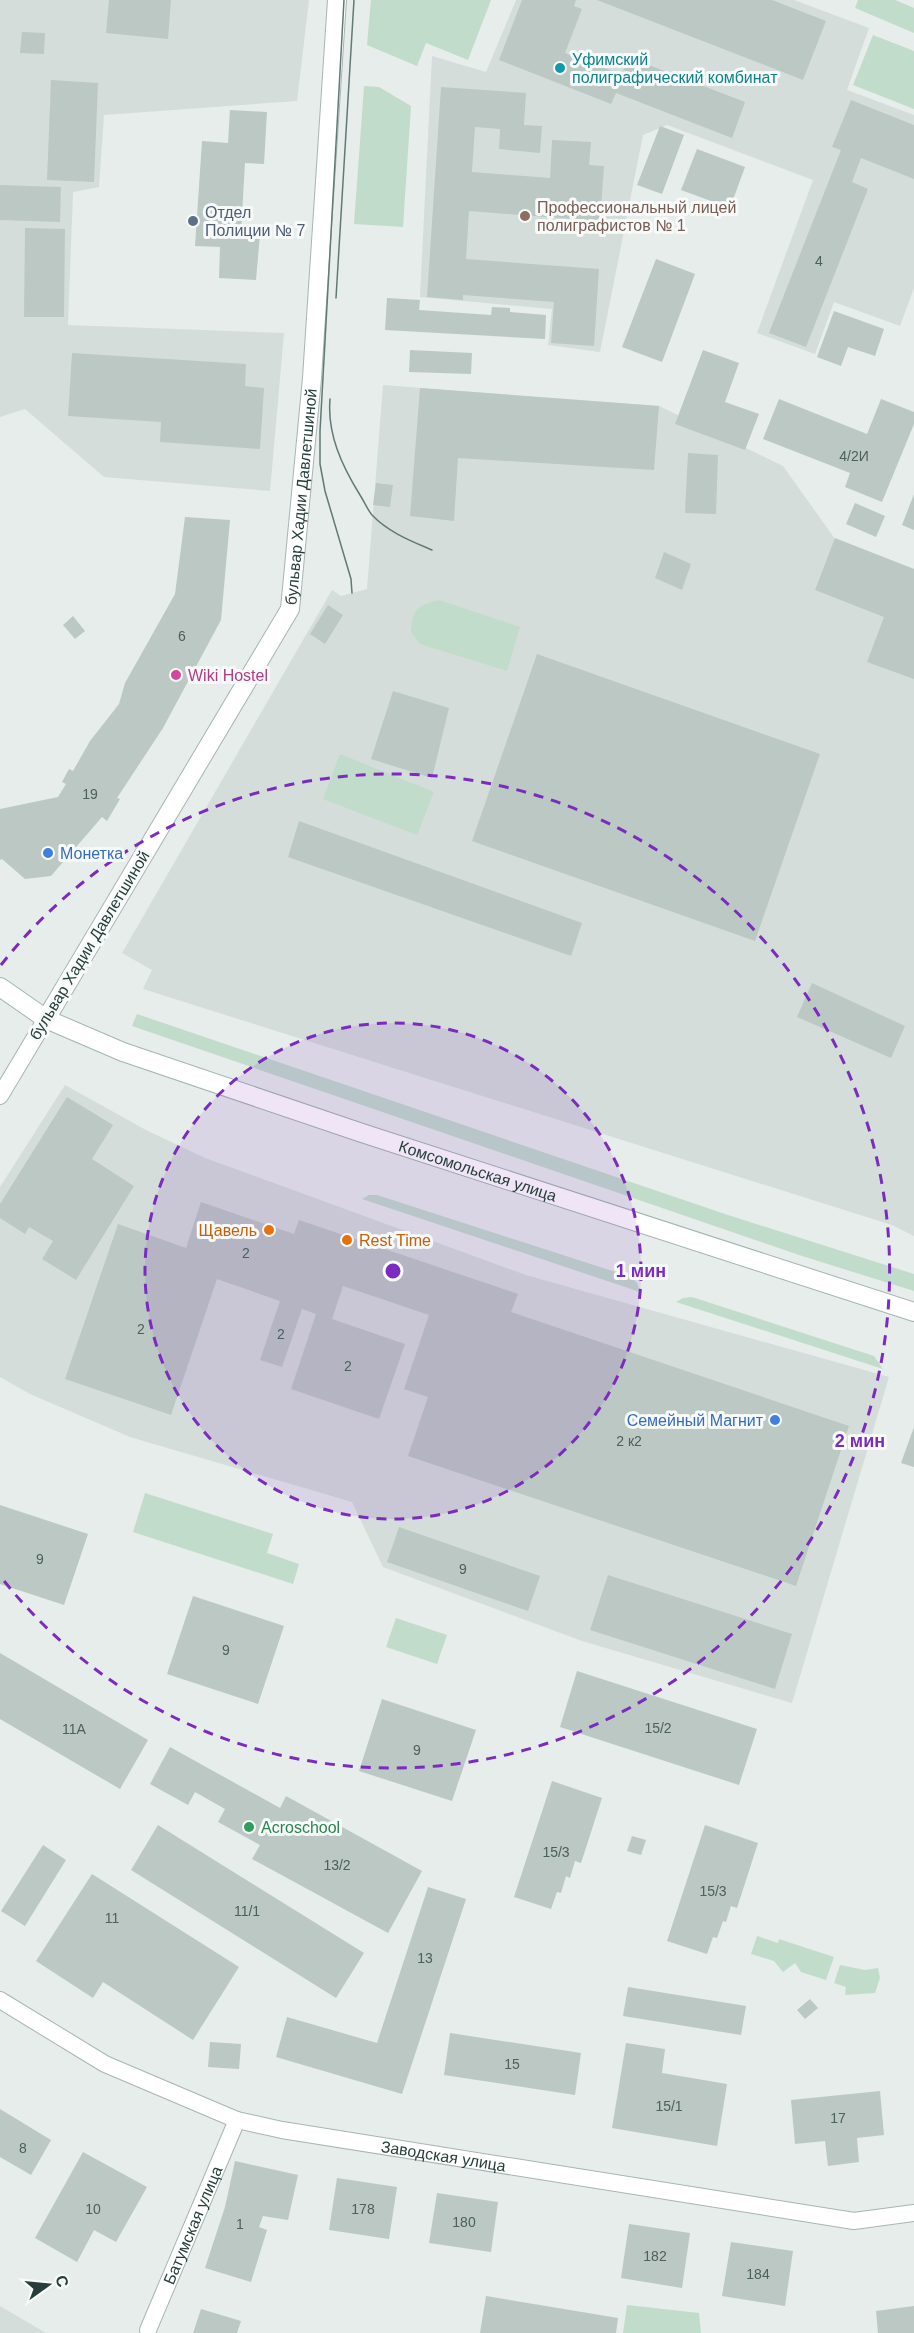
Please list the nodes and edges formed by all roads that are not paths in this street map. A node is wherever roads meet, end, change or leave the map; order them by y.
1 (337, 0) edge
2 (0, 987) edge
3 (46, 1019) junction
4 (0, 1096) edge
5 (914, 1312) edge
6 (0, 2000) edge
7 (237, 2120) junction
8 (914, 2213) edge
9 (148, 2330) dead end

1 - 3 street, бульвар Хадии Давлетшиной
2 - 3 street, Комсомольская улица
3 - 4 street, бульвар Хадии Давлетшиной
3 - 5 street, Комсомольская улица
6 - 7 street, Заводская улица
7 - 8 street, Заводская улица
7 - 9 street, Батумская улица

